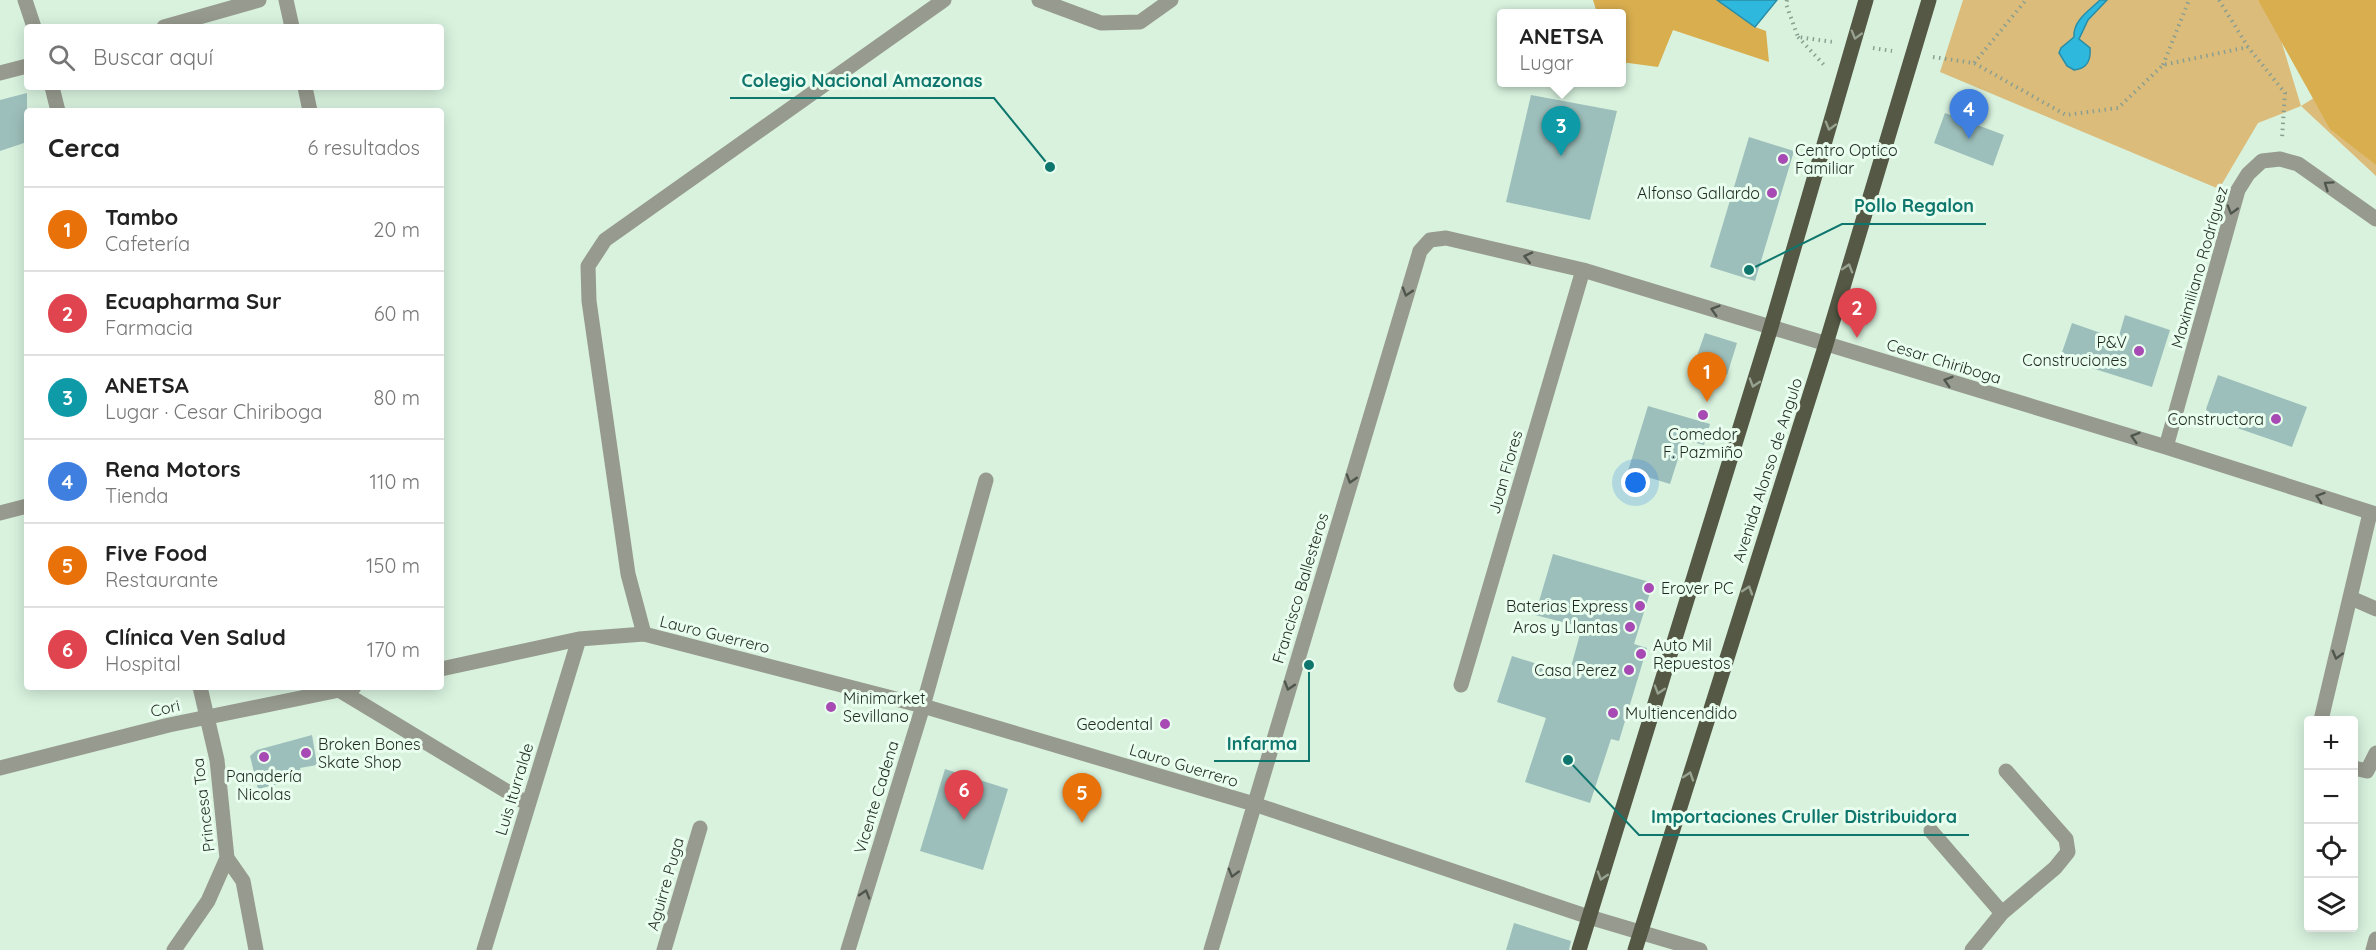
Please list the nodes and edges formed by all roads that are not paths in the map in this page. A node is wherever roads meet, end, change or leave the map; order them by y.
1 (25, 0) edge
2 (259, 0) edge
3 (286, 0) edge
4 (944, 0) edge
5 (1039, 0) edge
6 (1171, 0) edge
7 (1866, 0) edge
8 (1929, 0) edge
9 (33, 24) edge
10 (175, 24) edge
11 (291, 24) edge
12 (24, 67) edge
13 (0, 73) edge
14 (53, 90) edge
15 (306, 90) edge
16 (57, 108) edge
17 (309, 108) edge
18 (2376, 219) edge
19 (1430, 240) joint
20 (1583, 270) junction
21 (1771, 327) junction
22 (1826, 344) junction
23 (2166, 447) junction
24 (986, 480) dead end
25 (24, 507) edge
26 (0, 513) edge
27 (2373, 514) edge
28 (2351, 598) junction
29 (2376, 609) edge
30 (644, 634) junction
31 (579, 639) junction
32 (444, 668) edge
33 (1461, 685) dead end
34 (201, 690) edge
35 (342, 690) edge
36 (349, 690) edge
37 (923, 706) junction
38 (2323, 716) edge
39 (207, 717) junction
40 (2376, 753) edge
41 (0, 768) edge
42 (2358, 769) edge
43 (2006, 771) dead end
44 (528, 804) junction
45 (1254, 804) junction
46 (700, 828) dead end
47 (1931, 831) dead end
48 (227, 858) junction
49 (2002, 913) junction
50 (1589, 917) junction
51 (1640, 932) junction
52 (2376, 939) edge
53 (174, 950) edge
54 (256, 950) edge
55 (484, 950) edge
56 (664, 950) edge
57 (848, 950) edge
58 (1211, 950) edge
59 (1579, 950) edge
60 (1635, 950) edge
61 (1700, 950) edge
62 (1972, 950) edge
63 (2373, 950) edge

1 - 9 street
2 - 10 street
3 - 11 street
4 - 30 street
5 - 6 street
7 -> 21 main road
22 -> 8 main road, Avenida Alonso de Angulo
12 - 13 street
14 - 16 street
15 - 17 street
18 -> 23 street, Maximiliano Rodríguez
20 -> 19 street, Cesar Chiriboga
19 -> 45 street, Francisco Ballesteros
21 -> 20 street, Cesar Chiriboga
20 - 33 street, Juan Flores
21 - 22 street, Cesar Chiriboga
21 -> 50 main road
23 -> 22 street, Cesar Chiriboga
51 -> 22 main road, Avenida Alonso de Angulo
27 -> 23 street, Cesar Chiriboga
24 - 37 street, Vicente Cadena
25 - 26 street
27 - 28 street
28 - 29 street
28 -> 38 street
30 - 31 street, Lauro Guerrero
30 - 37 street, Lauro Guerrero
31 - 32 street
31 - 44 street, Luis Iturralde
34 - 39 street, Princesa Toa
35 - 39 street, Cori
36 - 44 street, Cori
37 - 45 street, Lauro Guerrero
57 -> 37 street, Vicente Cadena
39 - 41 street, Cori
39 - 48 street, Princesa Toa
40 - 42 street
43 - 49 street
44 - 55 street, Luis Iturralde
45 - 50 street, Lauro Guerrero
45 -> 58 street, Francisco Ballesteros
46 - 56 street, Aguirre Puga
47 - 49 street
48 - 53 street
48 - 54 street, Princesa Toa
49 - 62 street
50 - 51 street, Lauro Guerrero
50 - 59 main road
51 - 60 main road, Avenida Alonso de Angulo
51 - 61 street, Lauro Guerrero
52 - 63 street

